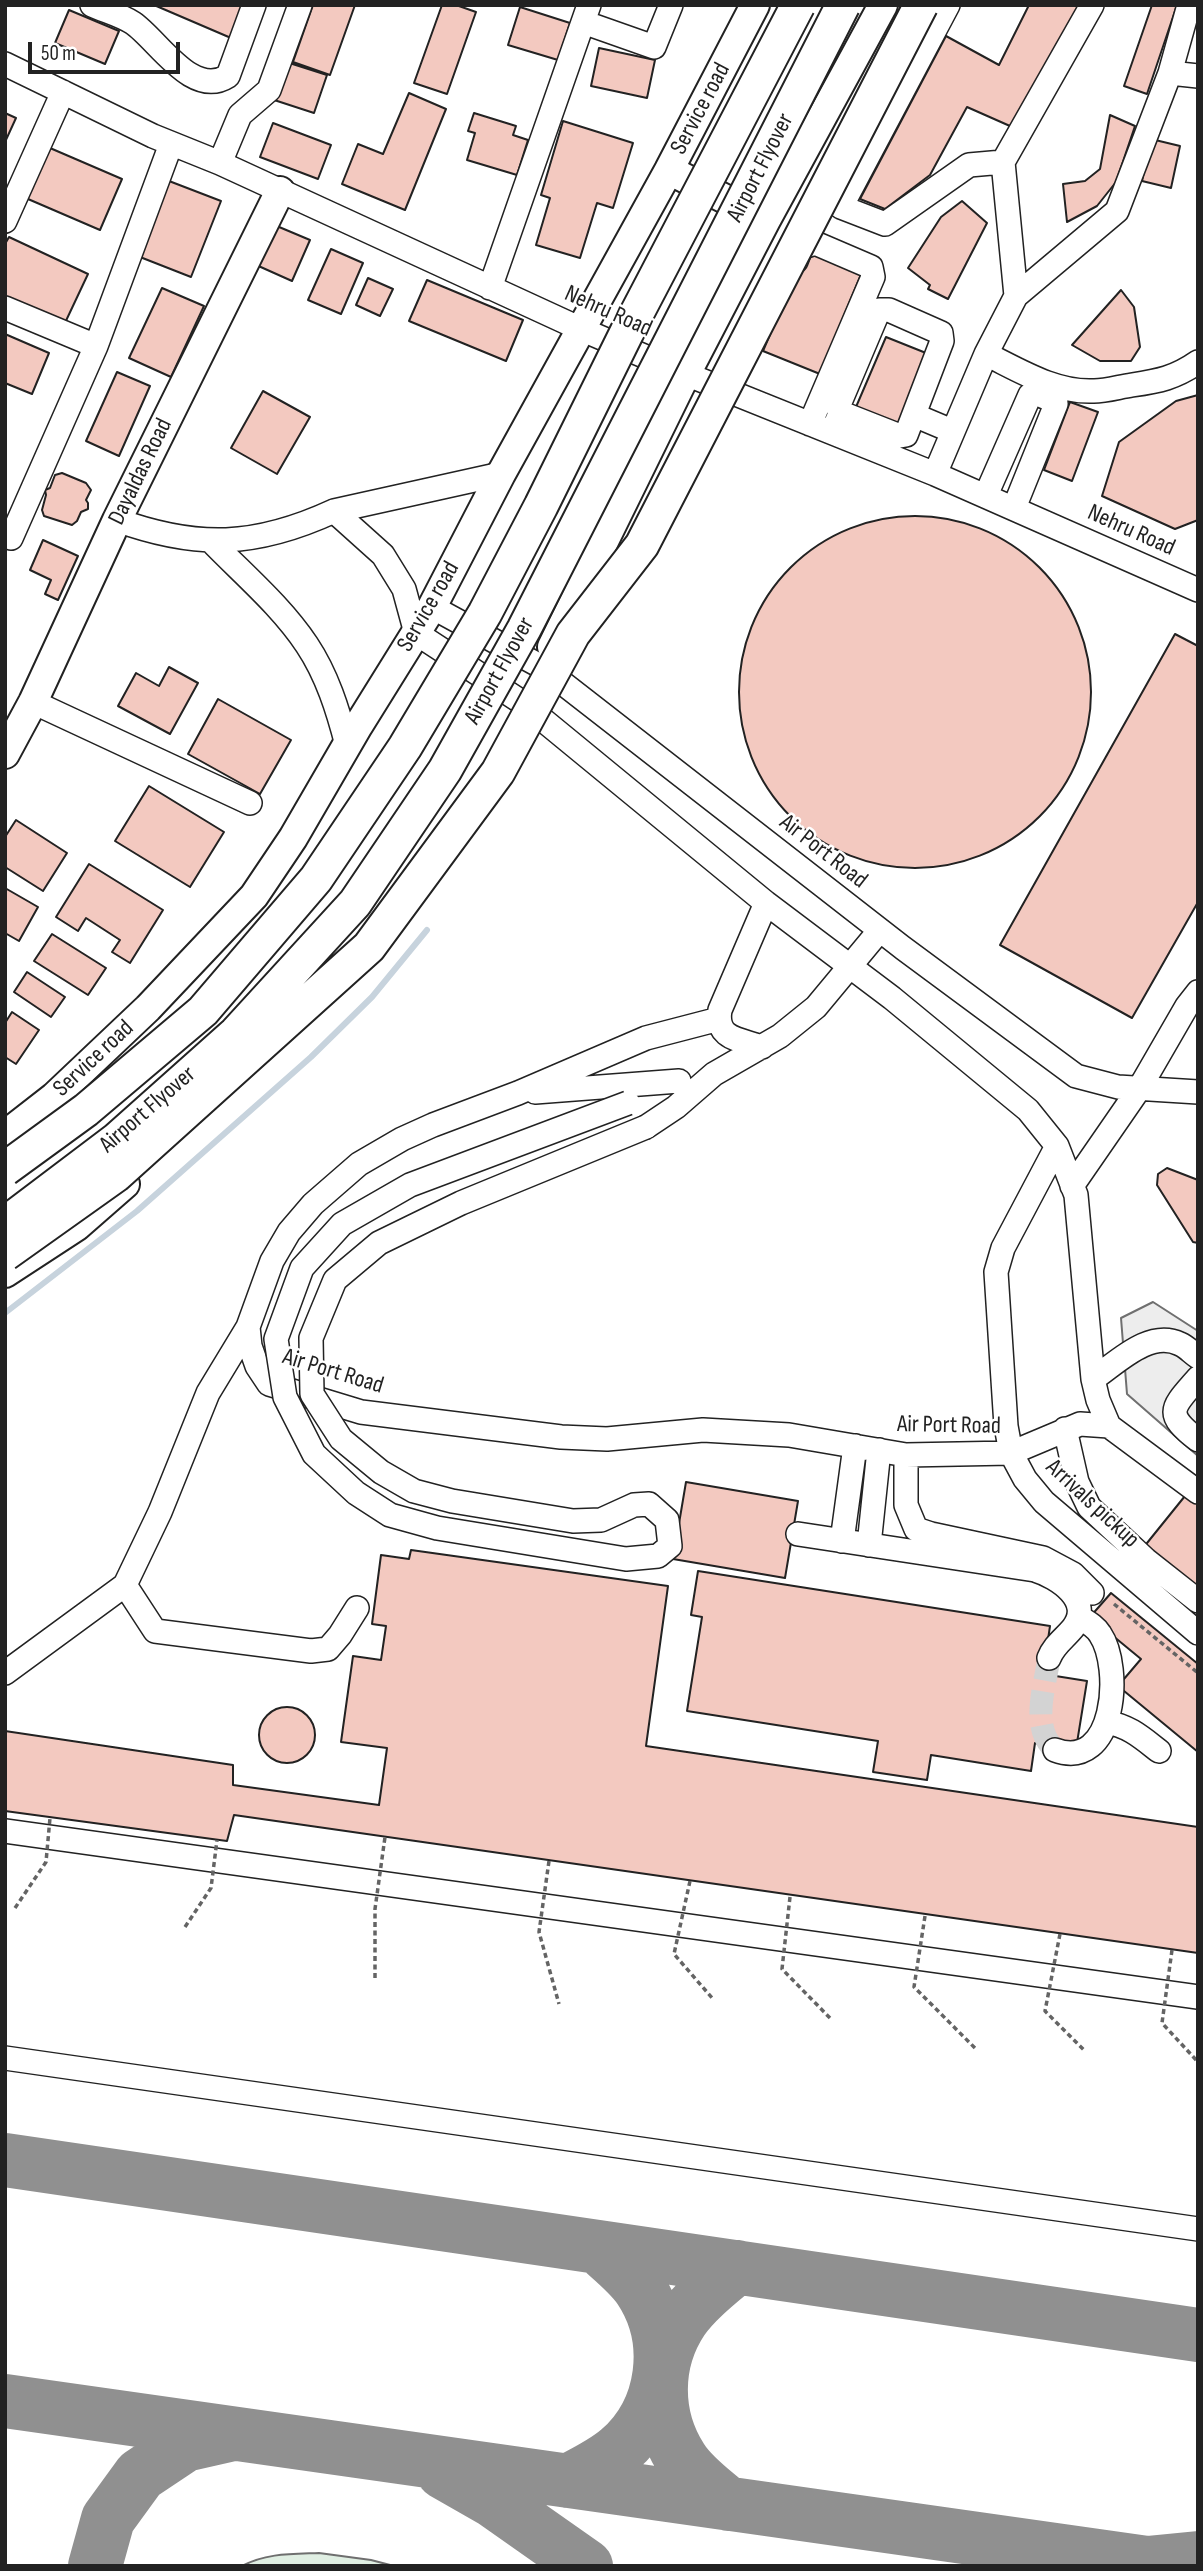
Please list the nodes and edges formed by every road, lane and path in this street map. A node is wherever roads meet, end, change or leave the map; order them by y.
1 (92, 5) edge
2 (254, 5) edge
3 (262, 5) edge
4 (300, 5) edge
5 (671, 5) edge
6 (755, 5) edge
7 (798, 5) edge
8 (843, 5) edge
9 (883, 5) edge
10 (921, 5) edge
11 (948, 5) edge
12 (1091, 5) edge
13 (1189, 5) edge
14 (586, 14) edge
15 (243, 46) junction
16 (5, 64) edge
17 (1170, 72) junction
18 (1198, 76) edge
19 (63, 92) junction
20 (240, 115) junction
21 (171, 144) junction
22 (1003, 162) junction
23 (220, 163) junction
24 (668, 170) junction
25 (279, 191) junction
26 (766, 220) junction
27 (5, 221) edge
28 (490, 288) junction
29 (1016, 296) junction
30 (5, 309) edge
31 (583, 330) junction
32 (96, 346) junction
33 (986, 354) junction
34 (1198, 362) edge
35 (686, 374) junction
36 (739, 395) junction
37 (914, 415) junction
38 (836, 422) junction
39 (810, 424) junction
40 (952, 431) junction
41 (501, 474) junction
42 (935, 474) junction
43 (986, 495) junction
44 (1014, 508) junction
45 (334, 511) junction
46 (117, 520) junction
47 (11, 538) dead end
48 (212, 542) junction
49 (1197, 590) edge
50 (432, 607) junction
51 (416, 633) junction
52 (542, 667) junction
53 (520, 701) junction
54 (33, 702) junction
55 (347, 745) junction
56 (5, 754) edge
57 (250, 803) dead end
58 (766, 903) junction
59 (880, 930) junction
60 (849, 968) junction
61 (1198, 992) edge
62 (719, 1019) junction
63 (762, 1046) junction
64 (713, 1074) junction
65 (679, 1081) junction
66 (1139, 1089) junction
67 (1198, 1091) edge
68 (518, 1093) junction
69 (5, 1135) edge
70 (1057, 1146) junction
71 (5, 1169) edge
72 (1072, 1186) junction
73 (5, 1224) edge
74 (5, 1254) edge
75 (5, 1273) edge
76 (248, 1327) junction
77 (1198, 1357) edge
78 (1198, 1378) edge
79 (1093, 1380) junction
80 (1109, 1426) junction
81 (1065, 1429) junction
82 (1198, 1440) edge
83 (855, 1446) junction
84 (879, 1450) junction
85 (1011, 1453) junction
86 (906, 1455) junction
87 (1198, 1492) edge
88 (798, 1534) dead end
89 (842, 1541) junction
90 (869, 1545) junction
91 (125, 1585) junction
92 (1092, 1593) dead end
93 (1198, 1601) edge
94 (1114, 1604) dead end
95 (357, 1608) dead end
96 (1079, 1617) junction
97 (1198, 1633) edge
98 (1049, 1658) tunnel mouth
99 (5, 1673) edge
100 (1198, 1673) edge
101 (1106, 1722) junction
102 (1055, 1749) dead end
103 (1159, 1751) dead end
104 (50, 1818) dead end
105 (5, 1831) edge
106 (385, 1837) dead end
107 (216, 1840) dead end
108 (550, 1861) dead end
109 (690, 1881) dead end
110 (790, 1897) dead end
111 (15, 1908) dead end
112 (925, 1916) dead end
113 (185, 1927) dead end
114 (1060, 1934) dead end
115 (1172, 1950) dead end
116 (375, 1979) dead end
117 (1198, 1997) edge
118 (713, 1999) dead end
119 (559, 2004) dead end
120 (830, 2018) dead end
121 (976, 2049) dead end
122 (1085, 2051) dead end
123 (5, 2058) edge
124 (1198, 2062) edge
125 (1198, 2229) edge

1 - 15 street
2 - 15 street
3 - 15 street
4 - 20 street
5 - 14 street
6 - 24 main road, Service road
7 - 71 highway, Airport Flyover, bridge
8 - 73 highway, Airport Flyover, bridge
9 - 26 main road
10 - 74 highway, bridge
11 - 22 street
12 - 22 street
13 - 17 street
14 - 28 street
15 - 20 street
16 - 19 street, Nehru Road
17 - 18 street
17 - 29 street
19 - 21 street, Nehru Road
19 - 27 street
20 - 23 street
21 - 23 street, Nehru Road
21 - 32 street
22 - 29 street
23 - 25 street, Nehru Road
24 - 26 main road
24 - 31 main road, Service road
25 - 28 street, Nehru Road
25 - 46 main road, Dayaldas Road
26 - 35 main road
28 - 31 street, Nehru Road
29 - 33 street
30 - 32 street
31 - 35 street, Nehru Road
31 - 41 main road, Service road
32 - 47 street
33 - 34 street
33 - 40 street
35 - 36 street, Nehru Road
35 - 52 main road
36 - 39 street, Nehru Road
36 - 39 street
37 - 38 street
37 - 38 street
37 - 40 street
38 - 39 street, Nehru Road
38 - 42 street, Nehru Road
40 - 42 street
41 - 45 street
41 - 50 main road, Service road
42 - 43 street, Nehru Road
43 - 44 street, Nehru Road
43 - 44 street
44 - 49 street, Nehru Road
45 - 48 street
45 - 51 street
46 - 48 street
46 - 54 main road, Dayaldas Road
48 - 55 street
50 - 51 main road, Service road
50 - 52 street, Air Port Road
51 - 53 street
51 - 55 main road, Service road
52 - 53 main road
52 - 59 street, Air Port Road
53 - 58 street
53 - 75 main road
54 - 56 main road, Dayaldas Road
54 - 57 street
55 - 69 main road, Service road
58 - 60 street
58 - 62 street
59 - 60 street
59 - 66 street, Air Port Road
60 - 63 street
60 - 70 street
61 - 66 street
62 - 63 street
62 - 68 street
63 - 64 street
64 - 65 street
64 - 65 street, bridge
65 - 68 street
66 - 67 street, Air Port Road
66 - 72 street
68 - 76 street
70 - 72 street
70 - 85 street, Arrivals pickup
72 - 79 street
76 - 83 street, Air Port Road
76 - 91 street
77 - 79 street
78 - 82 street
79 - 80 street
80 - 81 street, Arrivals pickup
80 - 87 street
81 - 85 street, Air Port Road
81 - 93 street, Arrivals pickup
83 - 84 street, Air Port Road
83 - 89 street
84 - 86 street, Air Port Road
84 - 90 street
85 - 86 street, Air Port Road
85 - 97 street, Arrivals pickup
86 - 92 street
88 - 89 street
89 - 90 street
90 - 96 street
91 - 95 street
91 - 99 street
94 - 100 path
96 - 98 street
96 - 101 street
101 - 102 street
101 - 103 street
104 - 111 path, bridge
105 - 117 street
106 - 116 path, bridge
107 - 113 path, bridge
108 - 119 path, bridge
109 - 118 path, bridge
110 - 120 path, bridge
112 - 121 path, bridge
114 - 122 path, bridge
115 - 124 path, bridge
123 - 125 street

